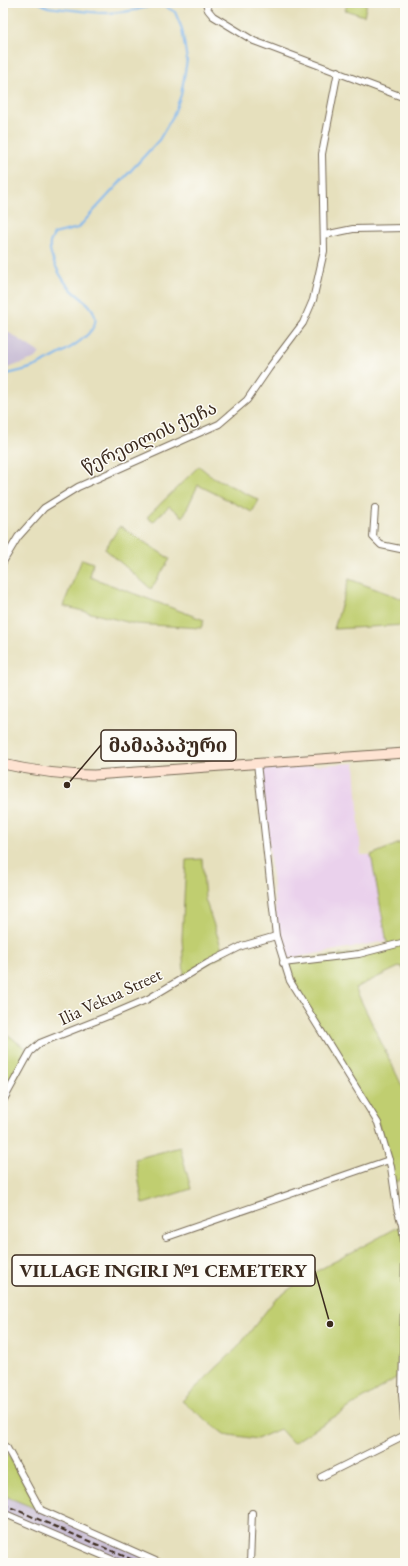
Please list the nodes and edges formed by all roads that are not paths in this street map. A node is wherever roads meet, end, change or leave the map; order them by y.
1 (206, 3) edge
2 (338, 71) junction
3 (405, 98) edge
4 (405, 228) edge
5 (324, 235) junction
6 (375, 508) dead end
7 (405, 550) edge
8 (3, 562) edge
9 (405, 753) edge
10 (257, 763) junction
11 (3, 764) edge
12 (276, 936) junction
13 (405, 942) edge
14 (283, 963) junction
15 (3, 1101) edge
16 (389, 1160) junction
17 (404, 1226) edge
18 (166, 1237) dead end
19 (405, 1247) edge
20 (405, 1260) edge
21 (405, 1432) edge
22 (405, 1435) edge
23 (3, 1445) edge
24 (321, 1477) dead end
25 (3, 1513) edge
26 (252, 1513) dead end
27 (120, 1563) edge
28 (160, 1563) edge
29 (250, 1563) edge

1 - 2 street
2 - 3 street
2 - 5 street, წერეთლის ქუჩა
4 - 5 street
5 - 8 street, წერეთლის ქუჩა
6 - 7 street
9 - 10 main road
10 - 11 main road
10 - 12 street
12 - 14 street
12 - 15 street, Ilia Vekua Street
13 - 14 street
14 - 16 street
16 - 17 street
16 - 18 street
17 - 19 street
20 - 21 street
22 - 24 street
23 - 28 street
25 - 27 street
26 - 29 street

